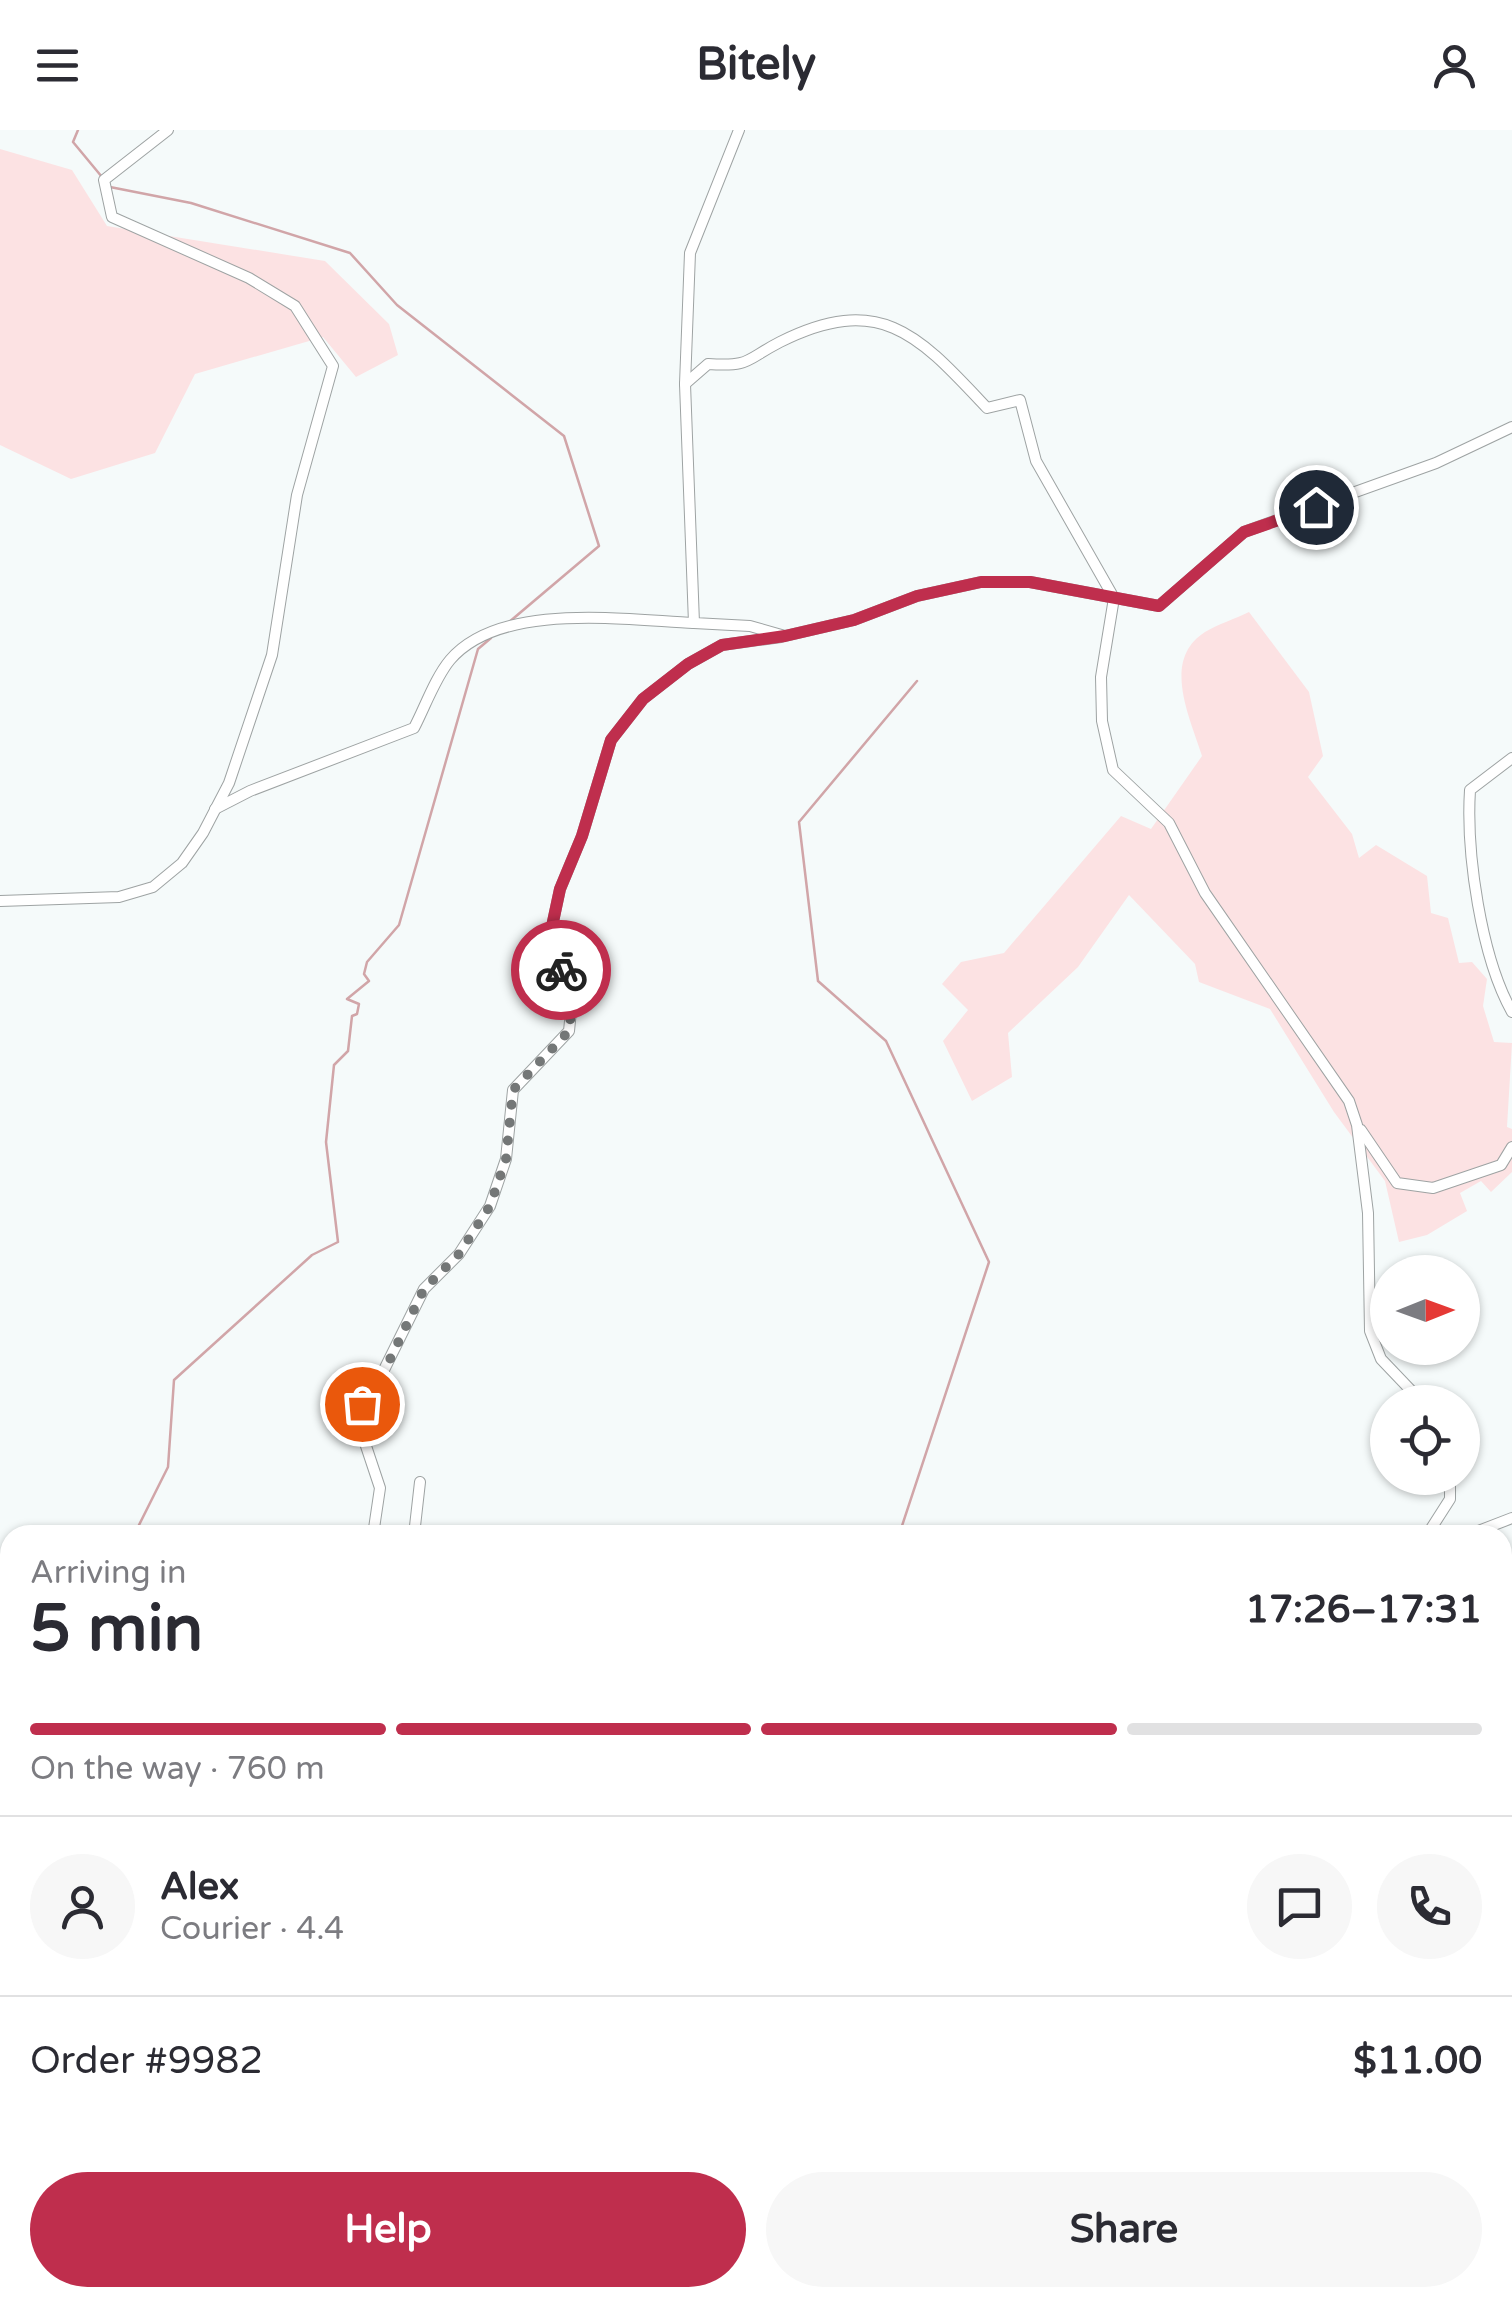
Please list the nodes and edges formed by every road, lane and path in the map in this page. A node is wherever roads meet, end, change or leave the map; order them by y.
1 (168, 130) edge
2 (738, 130) edge
3 (685, 384) junction
4 (1512, 427) edge
5 (1114, 598) junction
6 (694, 623) junction
7 (785, 636) junction
8 (1512, 758) edge
9 (215, 809) junction
10 (0, 901) edge
11 (1512, 1012) edge
12 (1357, 1124) junction
13 (1512, 1147) edge
14 (1406, 1385) edge
15 (420, 1482) dead end
16 (1450, 1495) edge
17 (374, 1525) edge
18 (415, 1525) edge
19 (1434, 1525) edge

1 - 9 street
2 - 3 street
3 - 5 street
3 - 6 street
4 - 5 street
5 - 7 street
5 - 12 street
6 - 7 street
6 - 9 street
7 - 17 street
8 - 11 street
9 - 10 street
12 - 13 street
12 - 14 street
15 - 18 street
16 - 19 street

